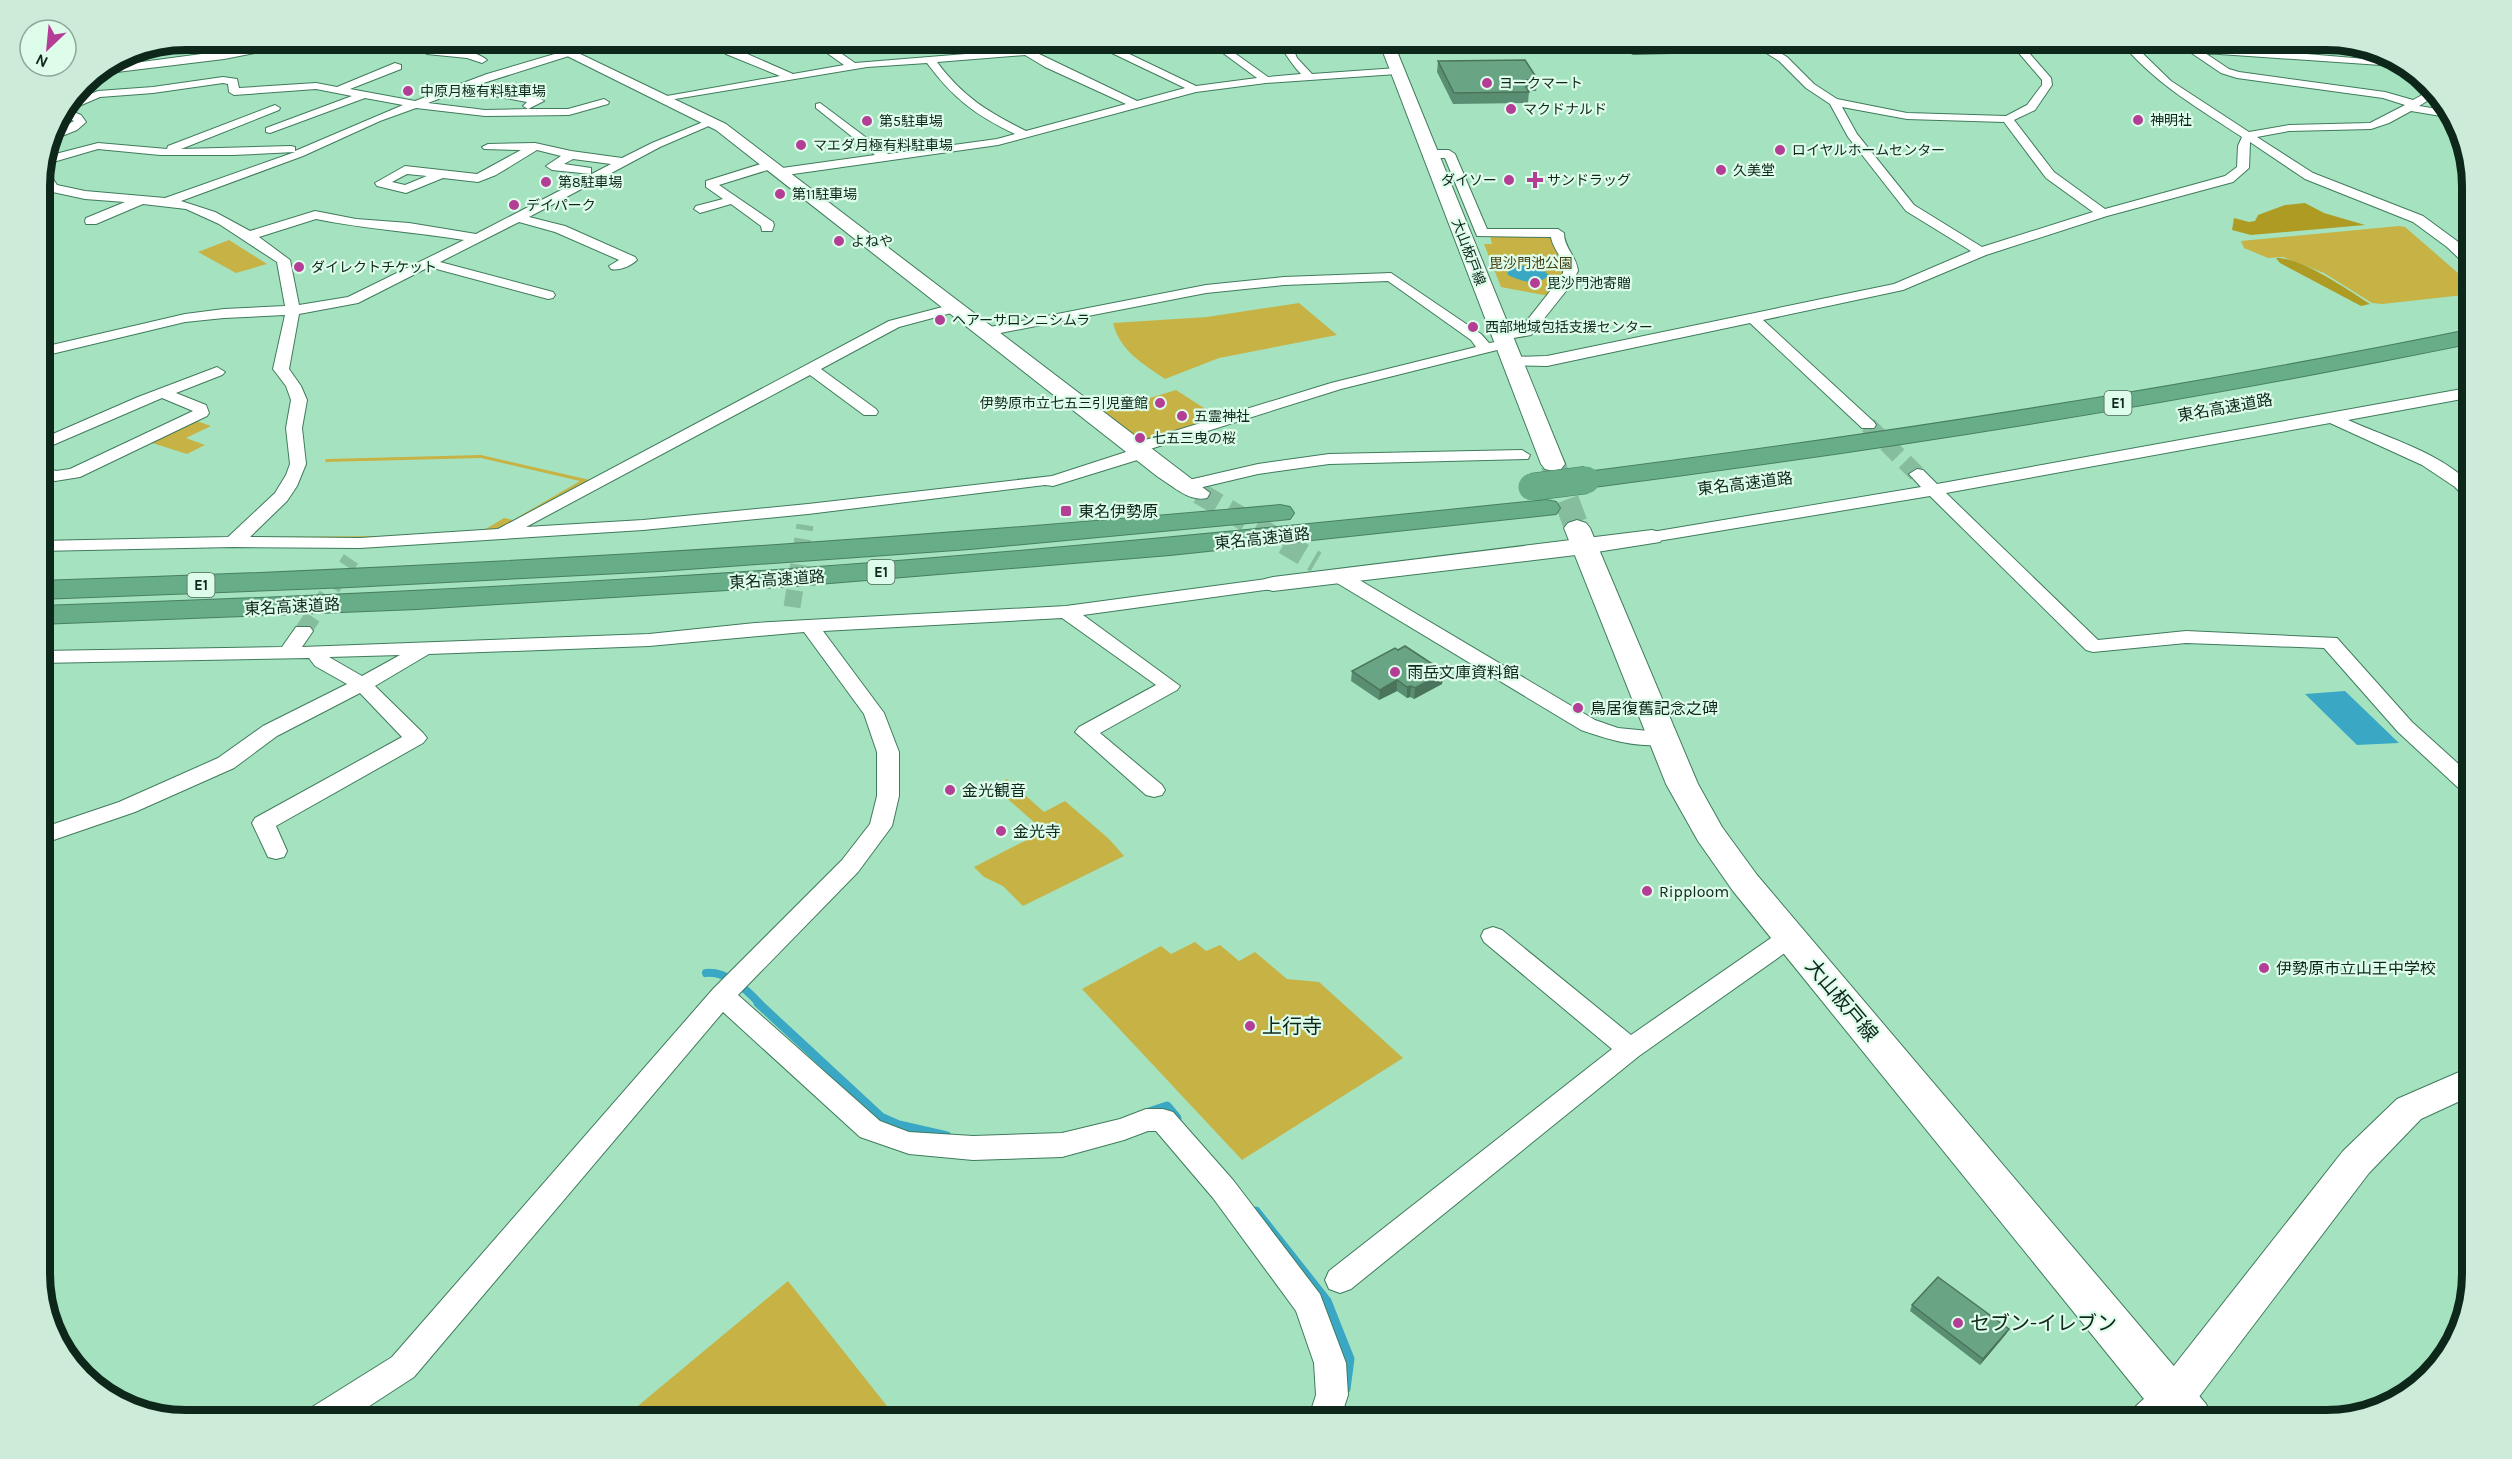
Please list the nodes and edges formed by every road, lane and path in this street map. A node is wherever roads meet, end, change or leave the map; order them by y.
1 (253, 50) edge
2 (428, 50) edge
3 (562, 50) edge
4 (726, 50) edge
5 (830, 50) edge
6 (1038, 50) edge
7 (1113, 50) edge
8 (1224, 50) edge
9 (1289, 50) edge
10 (1389, 50) edge
11 (1672, 50) edge
12 (1769, 50) edge
13 (2021, 50) edge
14 (2133, 50) edge
15 (2195, 50) edge
16 (2222, 50) edge
17 (1633, 51) dead end
18 (2232, 51) joint
19 (1027, 52) junction
20 (568, 53) junction
21 (482, 60) dead end
22 (930, 60) junction
23 (2386, 64) edge
24 (380, 65) dead end
25 (852, 66) junction
26 (114, 70) edge
27 (1397, 70) junction
28 (106, 76) edge
29 (1309, 77) junction
30 (1266, 80) junction
31 (703, 81) dead end
32 (797, 82) junction
33 (128, 84) dead end
34 (461, 87) junction
35 (2420, 87) edge
36 (339, 89) junction
37 (1195, 89) junction
38 (87, 92) edge
39 (366, 93) junction
40 (98, 94) junction
41 (501, 94) junction
42 (661, 96) junction
43 (79, 102) edge
44 (604, 102) dead end
45 (1834, 102) junction
46 (416, 104) junction
47 (1137, 105) junction
48 (2411, 105) junction
49 (820, 106) dead end
50 (275, 108) dead end
51 (470, 112) junction
52 (518, 112) junction
53 (569, 112) junction
54 (2442, 113) edge
55 (70, 114) edge
56 (2007, 119) junction
57 (579, 122) dead end
58 (712, 122) junction
59 (231, 125) junction
60 (270, 130) junction
61 (60, 133) edge
62 (1026, 135) junction
63 (2248, 136) junction
64 (328, 141) junction
65 (535, 146) junction
66 (488, 147) dead end
67 (312, 148) junction
68 (160, 152) junction
69 (1430, 154) junction
70 (571, 155) junction
71 (885, 157) junction
72 (53, 158) edge
73 (624, 162) junction
74 (774, 168) junction
75 (603, 173) junction
76 (442, 174) dead end
77 (50, 184) edge
78 (142, 200) junction
79 (732, 200) junction
80 (167, 202) junction
81 (700, 209) dead end
82 (2103, 213) junction
83 (518, 219) junction
84 (91, 221) dead end
85 (767, 228) dead end
86 (246, 237) junction
87 (479, 238) junction
88 (2452, 244) junction
89 (2462, 244) edge
90 (1981, 252) junction
91 (2462, 254) edge
92 (428, 263) junction
93 (616, 266) dead end
94 (546, 292) dead end
95 (954, 308) junction
96 (293, 309) junction
97 (1753, 318) junction
98 (986, 332) junction
99 (2462, 338) edge
100 (1501, 347) junction
101 (50, 350) edge
102 (2462, 360) edge
103 (810, 368) junction
104 (217, 372) dead end
105 (162, 393) junction
106 (2462, 394) edge
107 (870, 412) dead end
108 (2334, 419) junction
109 (1868, 425) tunnel mouth
110 (50, 441) edge
111 (1138, 450) junction
112 (1522, 455) dead end
113 (1553, 464) tunnel mouth
114 (50, 474) edge
115 (1917, 474) tunnel mouth
116 (1804, 475) dead end
117 (1768, 480) dead end
118 (2462, 483) edge
119 (1192, 490) joint
120 (1935, 490) junction
121 (1590, 491) junction
122 (1539, 497) junction
123 (500, 534) junction
124 (1652, 537) joint
125 (1581, 538) junction
126 (233, 542) junction
127 (50, 546) edge
128 (1316, 562) tunnel mouth
129 (1340, 576) junction
130 (1273, 584) joint
131 (50, 590) edge
132 (792, 608) tunnel mouth
133 (1066, 612) junction
134 (50, 615) edge
135 (800, 627) junction
136 (303, 631) tunnel mouth
137 (424, 649) junction
138 (314, 652) junction
139 (288, 653) junction
140 (50, 657) edge
141 (362, 684) junction
142 (1662, 738) junction
143 (2462, 779) edge
144 (1154, 790) dead end
145 (50, 833) edge
146 (276, 851) dead end
147 (1492, 936) dead end
148 (1790, 937) junction
149 (731, 986) junction
150 (1630, 1049) junction
151 (2462, 1085) edge
152 (1340, 1280) dead end
153 (336, 1410) edge
154 (1327, 1410) edge
155 (2169, 1410) edge
156 (2173, 1410) edge

1 - 26 street
2 - 21 street
3 - 20 street
4 - 32 street
5 - 25 street
6 - 19 street
7 - 37 street
8 - 30 street
9 - 29 street
10 - 27 main road, 大山板戸線
11 - 17 street
12 - 45 street
13 - 56 street
14 - 63 street
15 - 48 street
16 - 18 street
18 - 23 street
19 - 22 street
19 - 47 street
20 - 34 street
20 - 42 street
22 - 25 street
22 - 62 street
24 - 36 street
25 - 32 street
27 - 29 street
27 - 69 main road, 大山板戸線
28 - 33 street
29 - 30 street
30 - 37 street
31 - 42 street
32 - 42 street
34 - 41 street
34 - 46 street
35 - 48 street
36 - 39 street
36 - 40 street
37 - 47 street
38 - 40 street
39 - 46 street
39 - 60 street
40 - 43 street
41 - 51 street
41 - 52 street
42 - 58 street
44 - 53 street
45 - 56 street
45 - 90 street
46 - 51 street
46 - 64 street
47 - 62 street
48 - 54 street
48 - 63 street
49 - 71 street
50 - 59 street
51 - 52 street
52 - 53 street
53 - 57 street
55 - 61 street
56 - 82 street
58 - 73 street
58 - 74 street
59 - 60 street
59 - 68 street
60 - 64 street
62 - 71 street
63 - 82 street
63 - 88 street
64 - 67 street
65 - 66 street
65 - 70 street
65 - 76 street
67 - 68 street
67 - 80 street
68 - 72 street
69 - 100 main road, 大山板戸線
69 - 100 street
70 - 73 street
70 - 75 street
71 - 74 street
73 - 75 street
74 - 79 street
74 - 95 street
75 - 83 street
77 - 78 street
78 - 80 street
78 - 84 street
79 - 81 street
79 - 85 street
80 - 86 street
82 - 90 street
83 - 87 street
83 - 93 street
86 - 87 street
86 - 96 street
87 - 92 street
88 - 89 street
88 - 91 street
90 - 97 street
92 - 94 street
92 - 96 street
95 - 98 street
95 - 103 street
96 - 101 street
96 - 126 street
97 - 100 street
97 - 109 street
98 - 100 street
98 - 111 street
99 - 121 highway, 東名高速道路 / E1
100 - 111 street
100 - 113 main road, 大山板戸線
102 - 116 highway, 東名高速道路 / E1
103 - 107 street
103 - 123 street
104 - 105 street
105 - 110 street
105 - 114 street
106 - 108 street
108 - 118 street
108 - 120 street
111 - 119 street
111 - 123 street
112 - 119 street
115 - 120 street
117 - 121 highway, 東名高速道路 / E1
120 - 124 street
120 - 143 street
121 - 122 highway, 東名高速道路 / E1
122 - 131 highway, 東名高速道路 / E1
122 - 134 highway, 東名高速道路 / E1
123 - 126 street
124 - 125 street
125 - 129 street
125 - 142 main road, 大山板戸線
126 - 127 street
128 - 129 street
129 - 130 street
129 - 142 street
130 - 133 street
132 - 135 street
133 - 135 street
133 - 144 street
135 - 137 street
135 - 149 street
136 - 139 street
137 - 138 street
137 - 141 street
138 - 139 street
138 - 141 street
139 - 140 street
141 - 145 street
141 - 146 street
142 - 148 main road, 大山板戸線
147 - 150 street
148 - 150 street
148 - 155 main road, 大山板戸線
149 - 153 street
149 - 154 street
150 - 152 street
151 - 156 street

